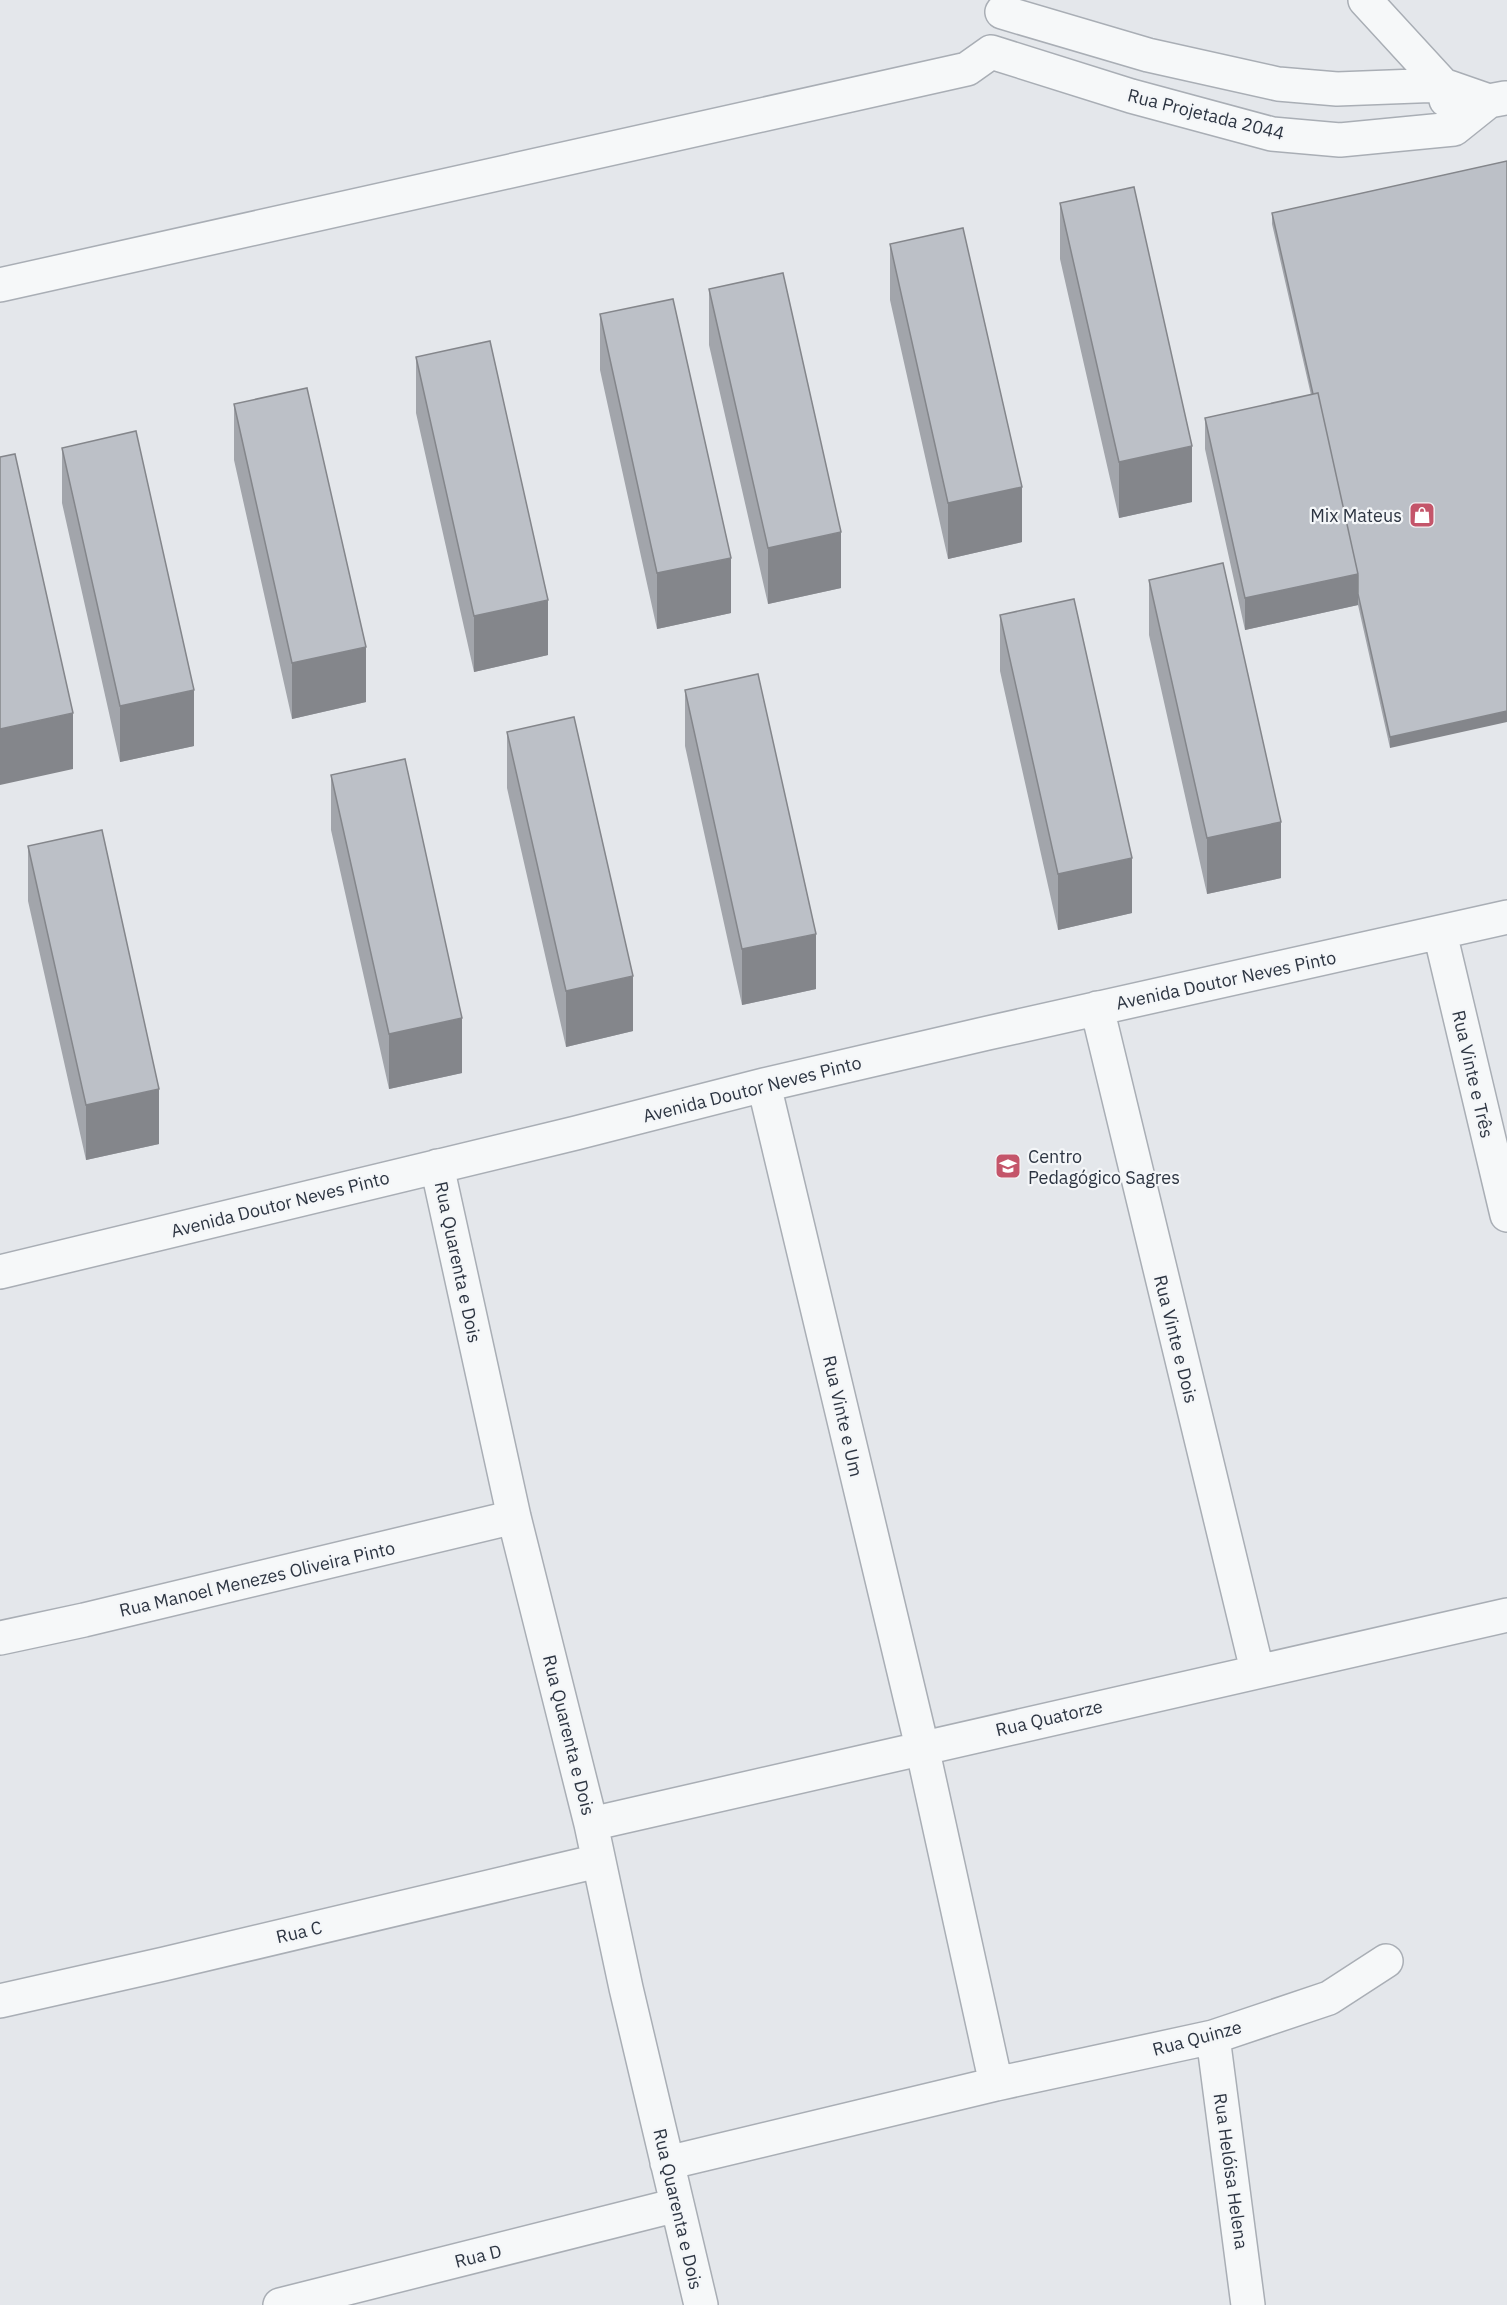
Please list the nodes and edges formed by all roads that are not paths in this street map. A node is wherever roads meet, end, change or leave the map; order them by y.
1 (1365, 0) edge
2 (1001, 6) edge
3 (992, 51) junction
4 (1443, 85) junction
5 (1337, 89) junction
6 (1498, 99) edge
7 (1454, 129) junction
8 (1340, 140) junction
9 (0, 285) edge
10 (1507, 917) edge
11 (1440, 933) junction
12 (1097, 1008) junction
13 (764, 1085) junction
14 (436, 1166) junction
15 (1507, 1215) edge
16 (0, 1272) edge
17 (514, 1517) junction
18 (1507, 1615) edge
19 (0, 1638) edge
20 (1257, 1670) junction
21 (922, 1747) junction
22 (591, 1824) junction
23 (598, 1862) junction
24 (1386, 1961) dead end
25 (0, 2001) edge
26 (1213, 2037) junction
27 (996, 2084) junction
28 (667, 2163) junction
29 (677, 2205) junction
30 (280, 2305) edge
31 (701, 2305) edge
32 (1248, 2305) edge

1 - 4 street
2 - 3 street
2 - 5 street
3 - 8 street, Rua Projetada 2044
3 - 9 street
4 - 5 street
4 - 6 street
4 - 7 street
5 - 8 street
6 - 7 street
7 - 8 street, Rua Projetada 2044
10 - 11 street, Avenida Doutor Neves Pinto
11 - 12 street, Avenida Doutor Neves Pinto
11 - 15 street, Rua Vinte e Três
12 - 13 street, Avenida Doutor Neves Pinto
12 - 20 street, Rua Vinte e Dois
13 - 14 street, Avenida Doutor Neves Pinto
13 - 21 street, Rua Vinte e Um
14 - 16 street, Avenida Doutor Neves Pinto
14 - 17 street, Rua Quarenta e Dois
17 - 19 street, Rua Manoel Menezes Oliveira Pinto
17 - 22 street, Rua Quarenta e Dois
18 - 20 street, Rua Quatorze
20 - 21 street, Rua Quatorze
21 - 22 street, Rua Quatorze
21 - 27 street, Rua Vinte e Um
22 - 23 street, Rua Quarenta e Dois
23 - 25 street, Rua C
23 - 28 street, Rua Quarenta e Dois
24 - 26 street, Rua Quinze
26 - 27 street, Rua Quinze
26 - 32 street, Rua Helóisa Helena
27 - 28 street, Rua Quinze
28 - 29 street, Rua Quarenta e Dois
29 - 30 street, Rua D
29 - 31 street, Rua Quarenta e Dois

